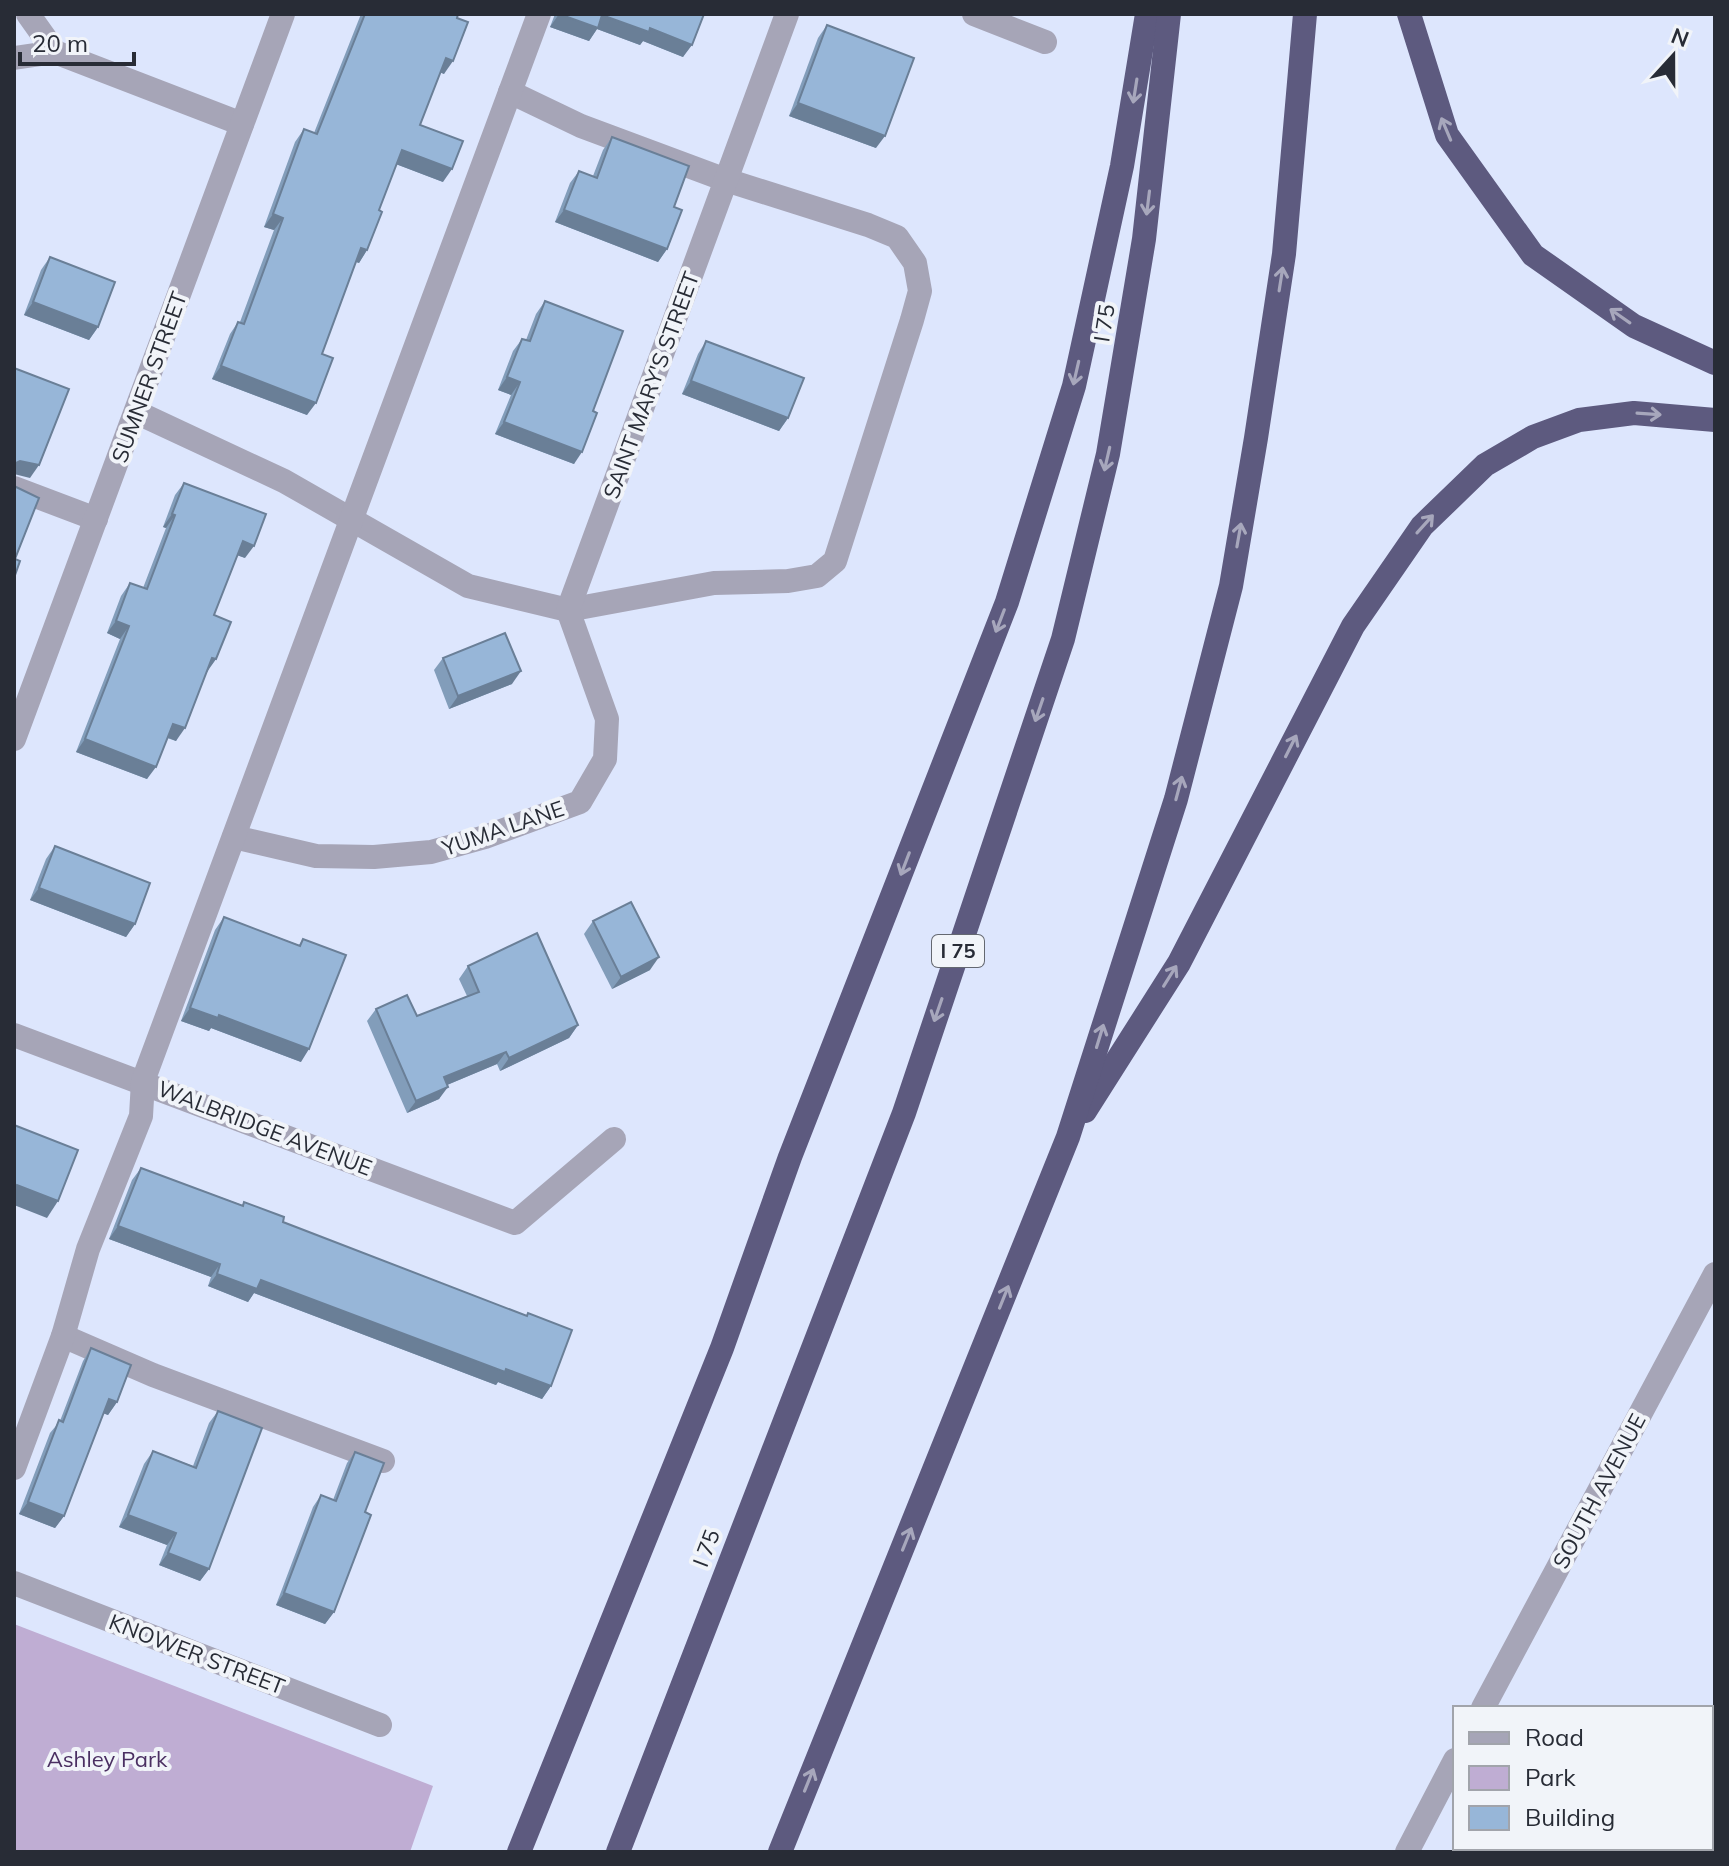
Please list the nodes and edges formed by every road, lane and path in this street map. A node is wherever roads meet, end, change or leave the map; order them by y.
1 (28, 14) edge
2 (283, 14) edge
3 (539, 14) edge
4 (787, 14) edge
5 (974, 14) edge
6 (1147, 14) edge
7 (1169, 14) edge
8 (1305, 14) edge
9 (1409, 14) edge
10 (1045, 42) dead end
11 (55, 52) junction
12 (14, 58) edge
13 (510, 92) junction
14 (242, 124) junction
15 (726, 180) junction
16 (1715, 363) edge
17 (136, 412) junction
18 (1715, 420) edge
19 (14, 488) edge
20 (96, 519) junction
21 (352, 520) junction
22 (568, 610) junction
23 (14, 739) edge
24 (234, 837) junction
25 (14, 1035) edge
26 (143, 1081) junction
27 (1068, 1137) junction
28 (614, 1139) dead end
29 (1715, 1274) edge
30 (63, 1336) junction
31 (383, 1461) edge
32 (14, 1468) edge
33 (14, 1583) edge
34 (1484, 1706) edge
35 (380, 1725) dead end
36 (1453, 1764) edge
37 (519, 1852) edge
38 (618, 1852) edge
39 (780, 1852) edge
40 (1407, 1852) edge

1 - 11 street
2 - 14 street, SUMNER STREET
3 - 13 street
4 - 15 street, SAINT MARY'S STREET
5 - 10 street
6 -> 37 highway
7 -> 38 highway, I 75 / I 75
27 -> 8 highway
16 -> 9 highway
11 - 12 street
11 - 14 street
13 - 15 street
13 - 21 street
14 - 17 street, SUMNER STREET
15 - 22 street, SAINT MARY'S STREET
15 - 22 street
17 - 20 street, SUMNER STREET
17 - 21 street
27 -> 18 highway
19 - 20 street
20 - 23 street, SUMNER STREET
21 - 22 street
21 - 24 street
22 - 24 street, YUMA LANE
24 - 26 street
25 - 26 street, WALBRIDGE AVENUE
26 - 28 street, WALBRIDGE AVENUE
26 - 30 street
39 -> 27 highway
29 - 34 street, SOUTH AVENUE
30 - 31 street
30 - 32 street
33 - 35 street, KNOWER STREET
36 - 40 street

